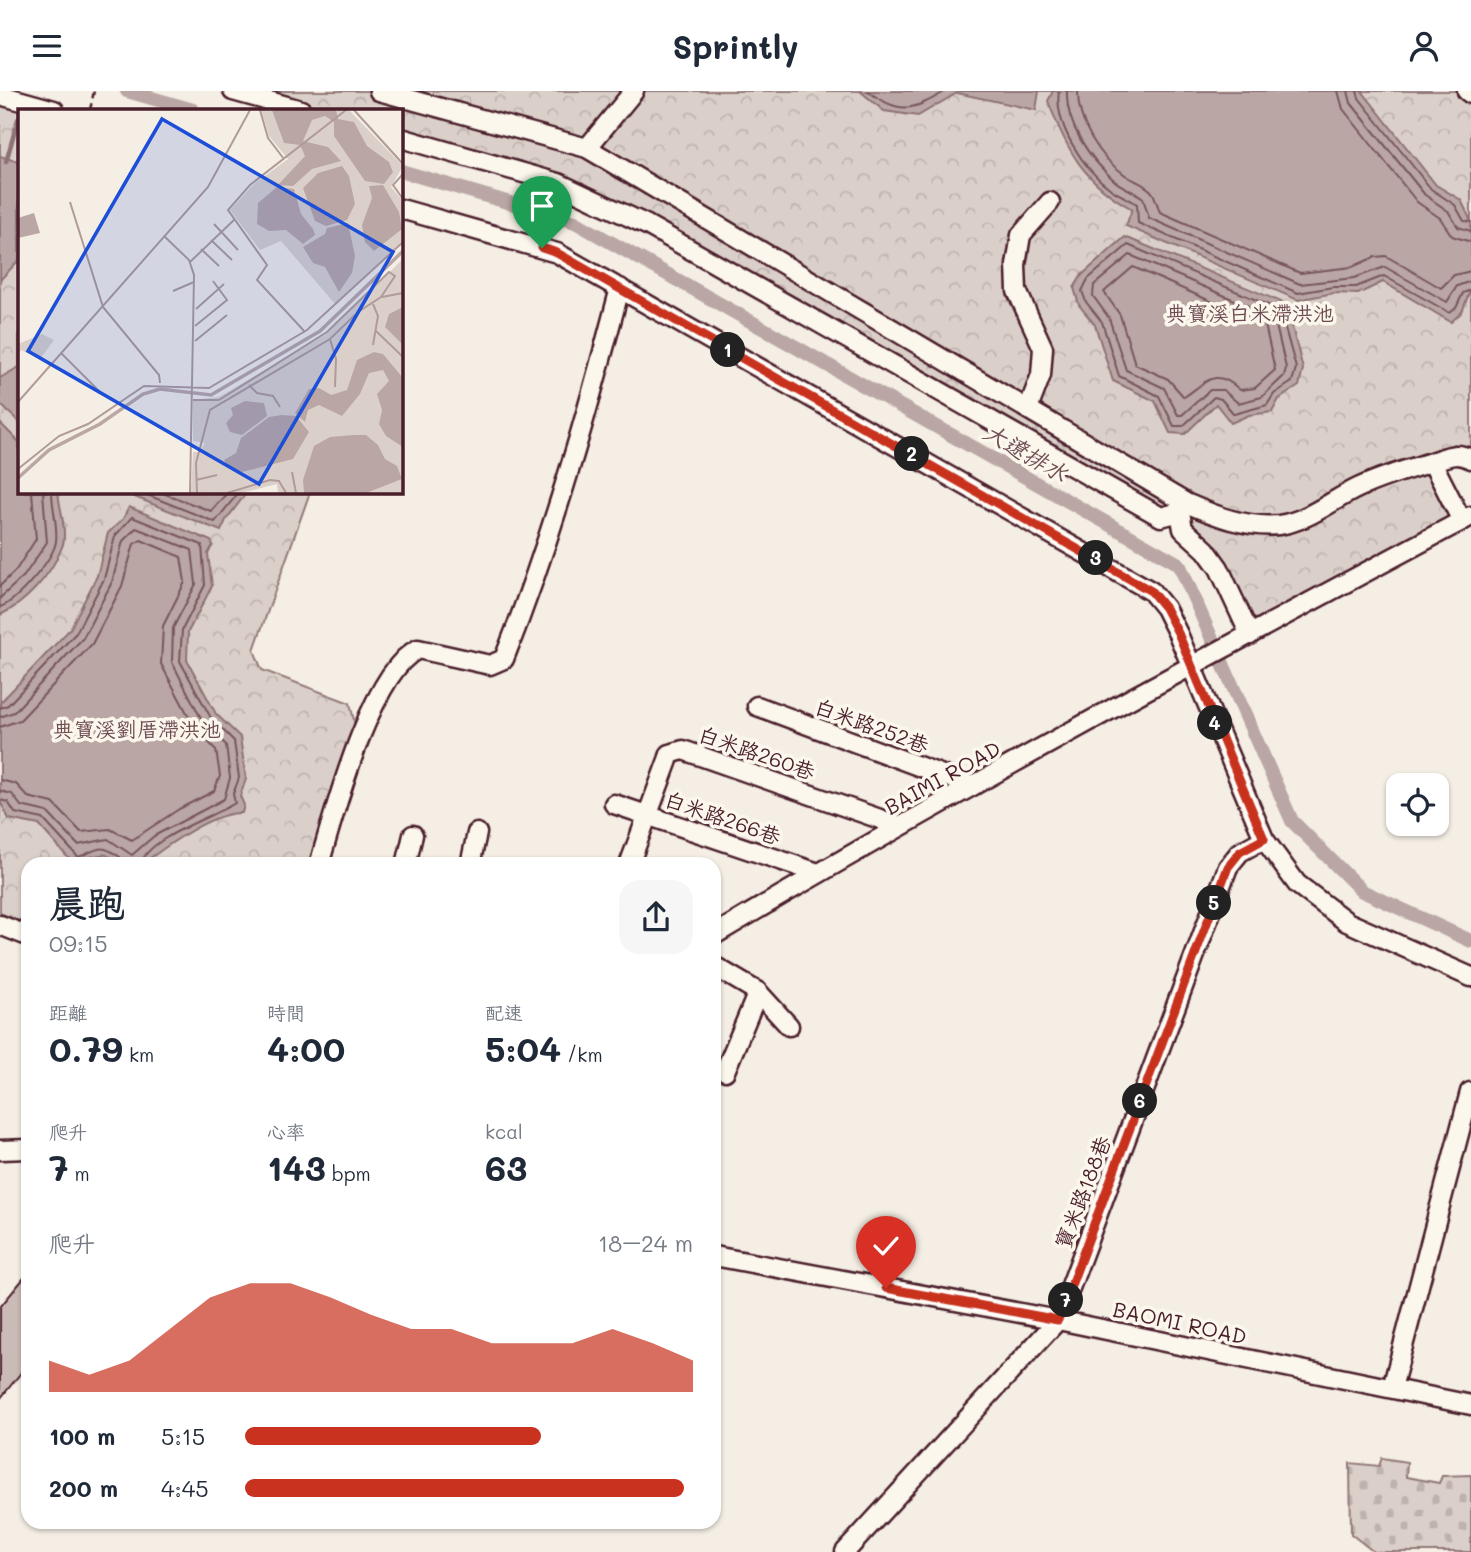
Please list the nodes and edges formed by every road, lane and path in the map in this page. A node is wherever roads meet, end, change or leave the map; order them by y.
1 (94, 91) edge
2 (233, 91) edge
3 (379, 91) edge
4 (634, 91) edge
5 (0, 95) edge
6 (50, 109) edge
7 (90, 109) edge
8 (297, 109) edge
9 (402, 138) edge
10 (587, 148) junction
11 (1050, 202) dead end
12 (402, 209) edge
13 (620, 288) junction
14 (1028, 409) junction
15 (1471, 459) edge
16 (1432, 462) junction
17 (1183, 508) junction
18 (1467, 519) edge
19 (1246, 637) junction
20 (1192, 664) junction
21 (757, 706) dead end
22 (972, 786) junction
23 (614, 804) dead end
24 (647, 815) junction
25 (900, 826) junction
26 (477, 833) dead end
27 (413, 835) dead end
28 (1264, 839) junction
29 (322, 857) edge
30 (408, 857) edge
31 (472, 857) edge
32 (632, 857) edge
33 (818, 873) junction
34 (0, 925) edge
35 (721, 931) edge
36 (21, 933) edge
37 (721, 970) edge
38 (1471, 977) edge
39 (758, 992) junction
40 (789, 1026) dead end
41 (725, 1071) dead end
42 (1470, 1093) edge
43 (21, 1149) edge
44 (0, 1150) edge
45 (721, 1257) edge
46 (1058, 1320) junction
47 (1392, 1388) junction
48 (1471, 1405) edge
49 (845, 1552) edge

1 - 7 path
2 - 8 street
3 - 10 street
4 - 10 street
5 - 6 street
9 - 17 street
10 - 14 street
11 - 14 street
12 - 13 street
13 - 20 street
13 - 29 street
14 - 17 street
15 - 16 street
16 - 17 street
16 - 18 street
17 - 19 street
18 - 19 street
19 - 20 street, BAIMI ROAD
20 - 22 street, BAIMI ROAD
20 - 28 street
21 - 22 street, 白米路252巷
22 - 25 street, BAIMI ROAD
23 - 24 street, 白米路266巷
24 - 25 street, 白米路260巷
24 - 32 street, 白米路260巷
24 - 33 street, 白米路266巷
25 - 33 street, BAIMI ROAD
26 - 31 street
27 - 30 street
28 - 38 street
28 - 46 street, 寶米路188巷
33 - 35 street, BAIMI ROAD
34 - 36 street
37 - 39 street
39 - 40 street
39 - 41 street
42 - 47 street
43 - 44 street
45 - 46 street, BAOMI ROAD
46 - 47 street, BAOMI ROAD
46 - 49 street, 寶米路188巷
47 - 48 street, BAOMI ROAD

